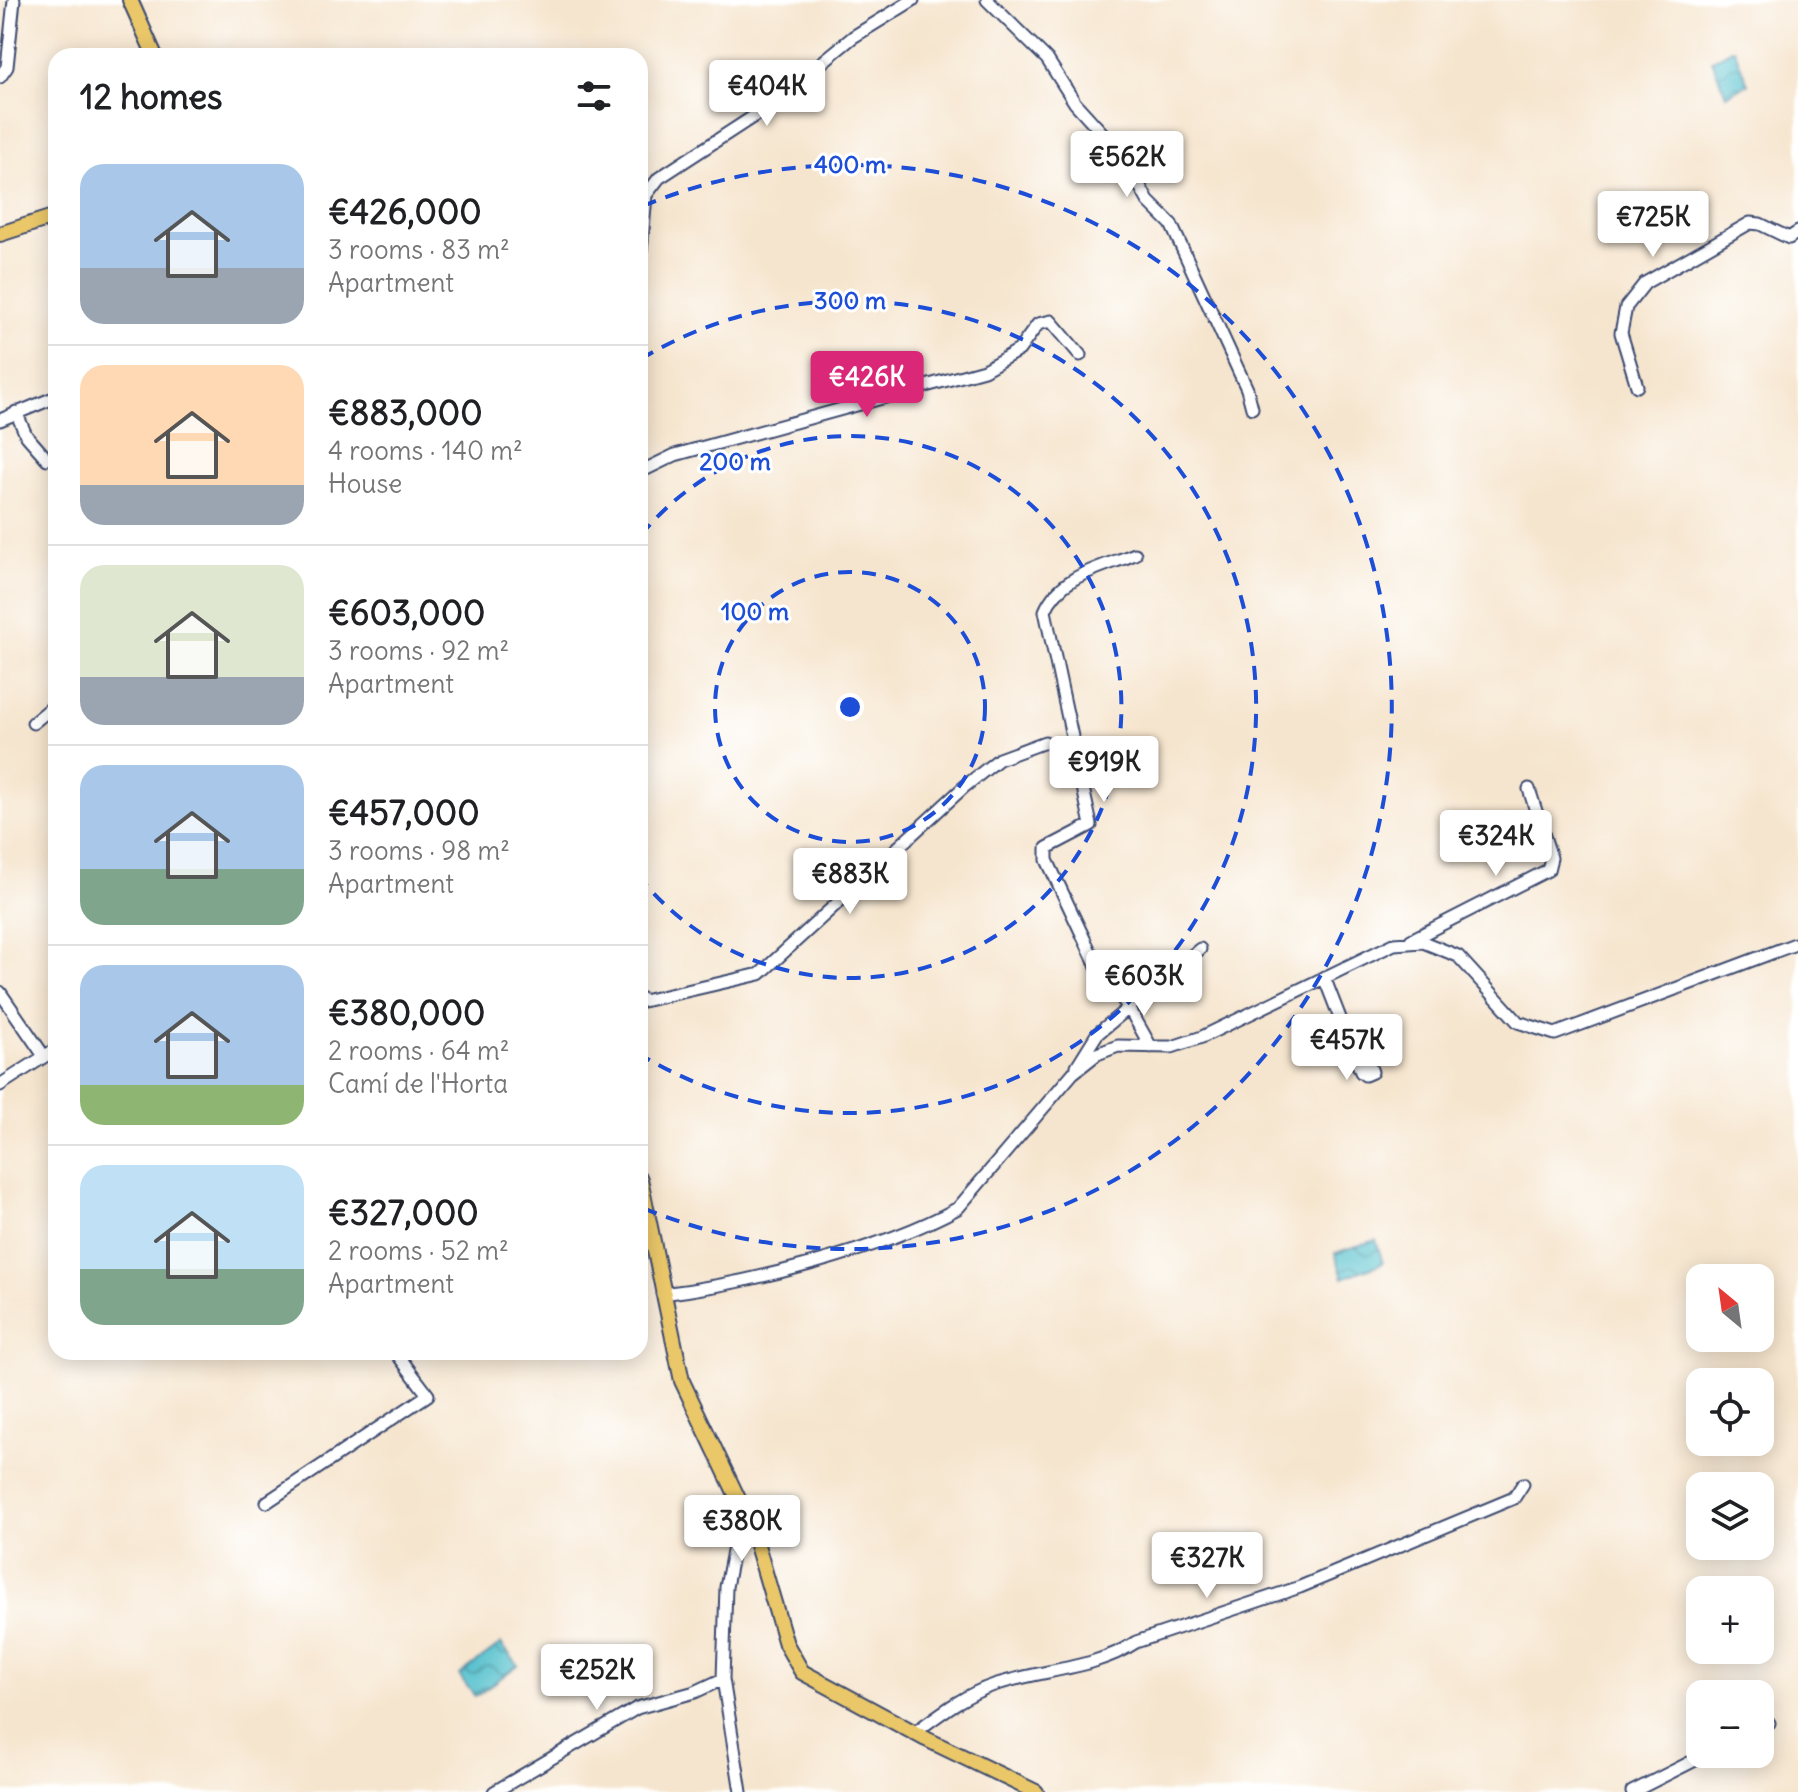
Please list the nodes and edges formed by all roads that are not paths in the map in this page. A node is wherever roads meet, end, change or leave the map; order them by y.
1 (14, 0) edge
2 (130, 0) edge
3 (913, 0) edge
4 (987, 0) edge
5 (151, 48) edge
6 (0, 77) edge
7 (648, 192) edge
8 (48, 219) edge
9 (1798, 232) edge
10 (0, 234) edge
11 (1080, 355) dead end
12 (1637, 386) dead end
13 (48, 400) edge
14 (1252, 408) dead end
15 (16, 412) junction
16 (0, 420) edge
17 (47, 459) dead end
18 (648, 468) edge
19 (1135, 554) dead end
20 (48, 711) edge
21 (33, 723) dead end
22 (1045, 742) dead end
23 (1529, 789) dead end
24 (1404, 943) junction
25 (1798, 943) edge
26 (1200, 949) dead end
27 (1324, 977) junction
28 (0, 992) edge
29 (648, 1000) edge
30 (1129, 1008) junction
31 (1151, 1047) junction
32 (48, 1054) edge
33 (1354, 1055) dead end
34 (44, 1056) junction
35 (1073, 1073) junction
36 (0, 1085) edge
37 (648, 1223) edge
38 (662, 1294) junction
39 (402, 1360) edge
40 (1523, 1484) dead end
41 (267, 1502) dead end
42 (742, 1505) junction
43 (723, 1679) junction
44 (914, 1733) junction
45 (1686, 1765) edge
46 (494, 1792) edge
47 (741, 1792) edge
48 (1036, 1792) edge
49 (1632, 1792) edge

1 - 6 street
2 - 5 main road
3 - 7 street
4 - 14 street
8 - 10 main road
9 - 12 street
11 - 18 street
13 - 15 street
15 - 16 street
15 - 17 street
19 - 30 street
20 - 21 street
22 - 29 street
23 - 24 street
24 - 25 street
24 - 27 street
26 - 30 street
27 - 31 street
27 - 33 street
28 - 34 street
30 - 31 street
30 - 35 street
31 - 35 street
32 - 34 street
34 - 36 street
35 - 38 street
37 - 38 main road
38 - 42 main road
39 - 41 street
40 - 44 street
42 - 43 street
42 - 44 main road
43 - 46 street
43 - 47 street
44 - 48 main road
45 - 49 street

